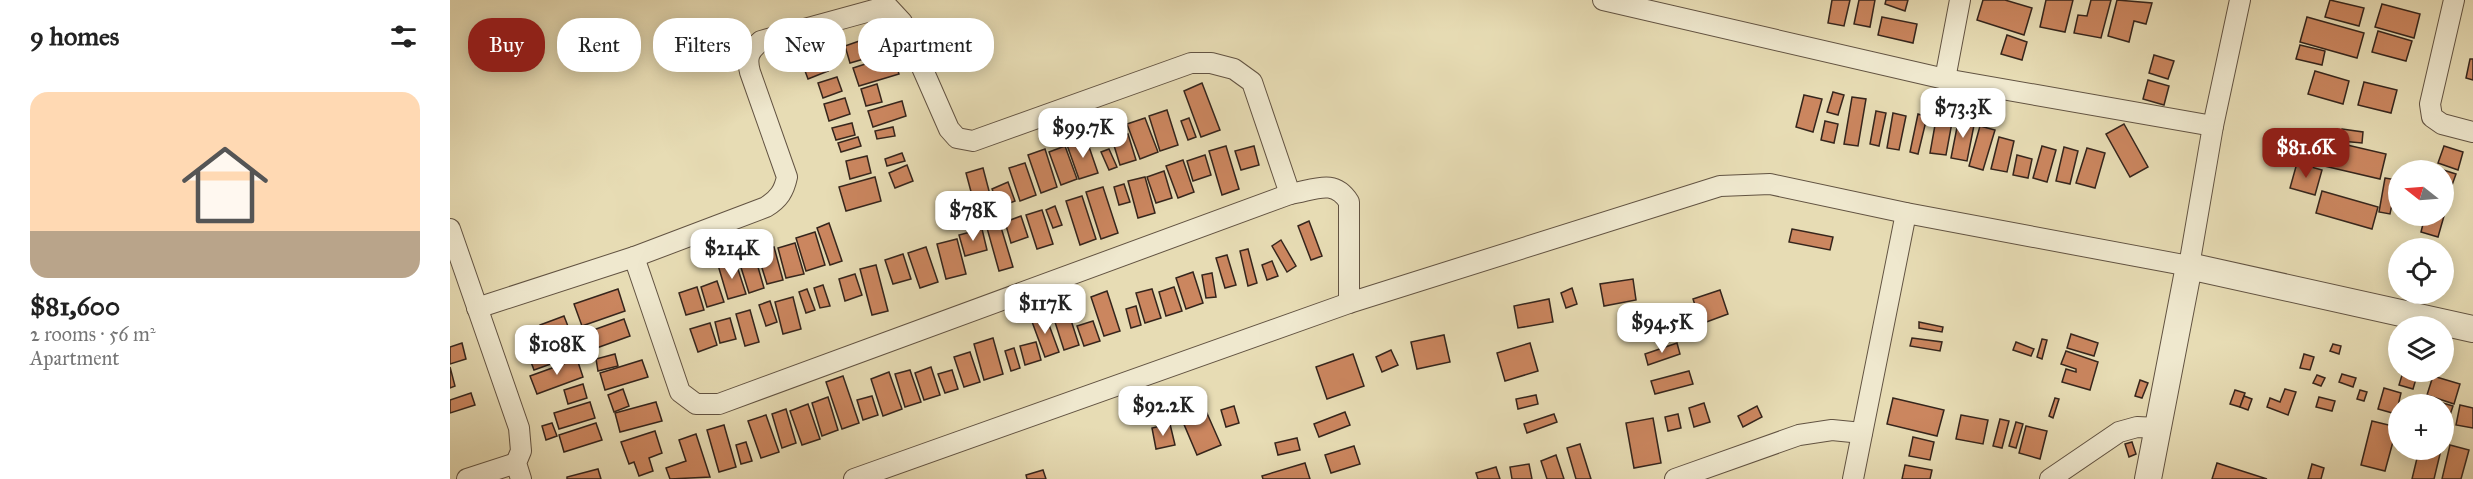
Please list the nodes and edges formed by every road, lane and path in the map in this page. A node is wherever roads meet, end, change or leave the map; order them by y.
1 (1603, 0) edge
2 (1960, 0) edge
3 (2240, 0) edge
4 (2454, 0) edge
5 (1945, 79) junction
6 (2213, 126) junction
7 (2473, 132) edge
8 (1290, 194) junction
9 (1906, 213) junction
10 (450, 229) edge
11 (634, 257) junction
12 (2189, 266) junction
13 (1349, 303) junction
14 (477, 308) junction
15 (2473, 329) edge
16 (2158, 428) junction
17 (1862, 433) junction
18 (518, 471) edge
19 (467, 479) edge
20 (854, 479) edge
21 (1675, 479) edge
22 (1852, 479) edge
23 (2050, 479) edge
24 (2148, 479) edge

1 - 5 street
2 - 5 street
3 - 6 street
4 - 7 street
5 - 6 street
6 - 12 street
8 - 11 street
8 - 11 street
8 - 13 street
9 - 12 street
9 - 13 street
9 - 17 street
10 - 14 street
11 - 14 street
12 - 15 street
12 - 16 street
13 - 20 street
14 - 18 street
16 - 23 street
16 - 24 street
17 - 21 street
17 - 22 street
18 - 19 street

